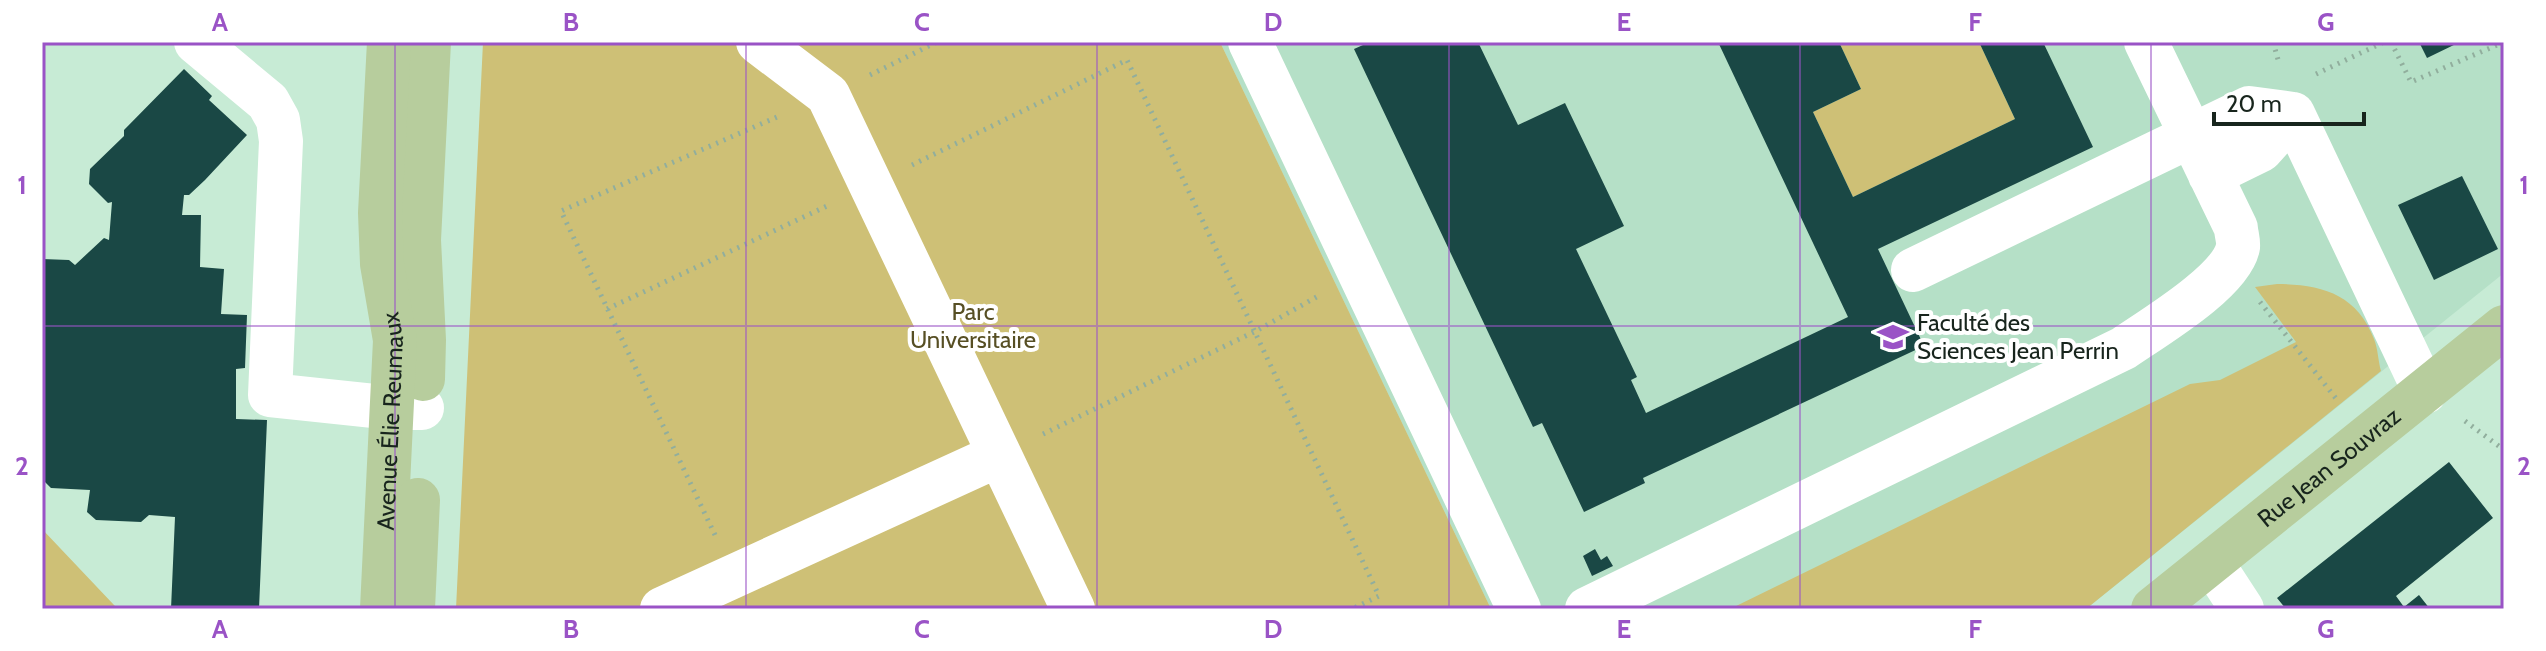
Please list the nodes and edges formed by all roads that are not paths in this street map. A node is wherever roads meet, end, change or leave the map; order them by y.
1 (196, 42) edge
2 (389, 42) edge
3 (429, 42) edge
4 (758, 42) edge
5 (1250, 42) edge
6 (2146, 42) edge
7 (2293, 114) junction
8 (2191, 135) junction
9 (2210, 175) junction
10 (1913, 270) dead end
11 (2504, 327) edge
12 (2425, 392) junction
13 (407, 408) junction
14 (999, 455) junction
15 (2212, 563) junction
16 (382, 609) edge
17 (413, 609) edge
18 (662, 609) edge
19 (1073, 609) edge
20 (1519, 609) edge
21 (1587, 609) edge
22 (2153, 609) edge
23 (2242, 609) edge

1 - 13 street
2 - 13 main road, Avenue Élie Reumaux
3 - 13 main road, Avenue Élie Reumaux
4 - 14 street
5 - 20 street
6 - 8 street
7 - 8 street
7 - 9 street
7 - 12 street
8 - 9 street
8 - 10 street
9 - 21 street
11 - 12 main road, Rue Jean Souvraz
12 - 15 main road, Rue Jean Souvraz
13 - 16 main road, Avenue Élie Reumaux
13 - 17 main road, Avenue Élie Reumaux
14 - 18 street
14 - 19 street
15 - 22 main road, Rue Jean Souvraz
15 - 23 street

